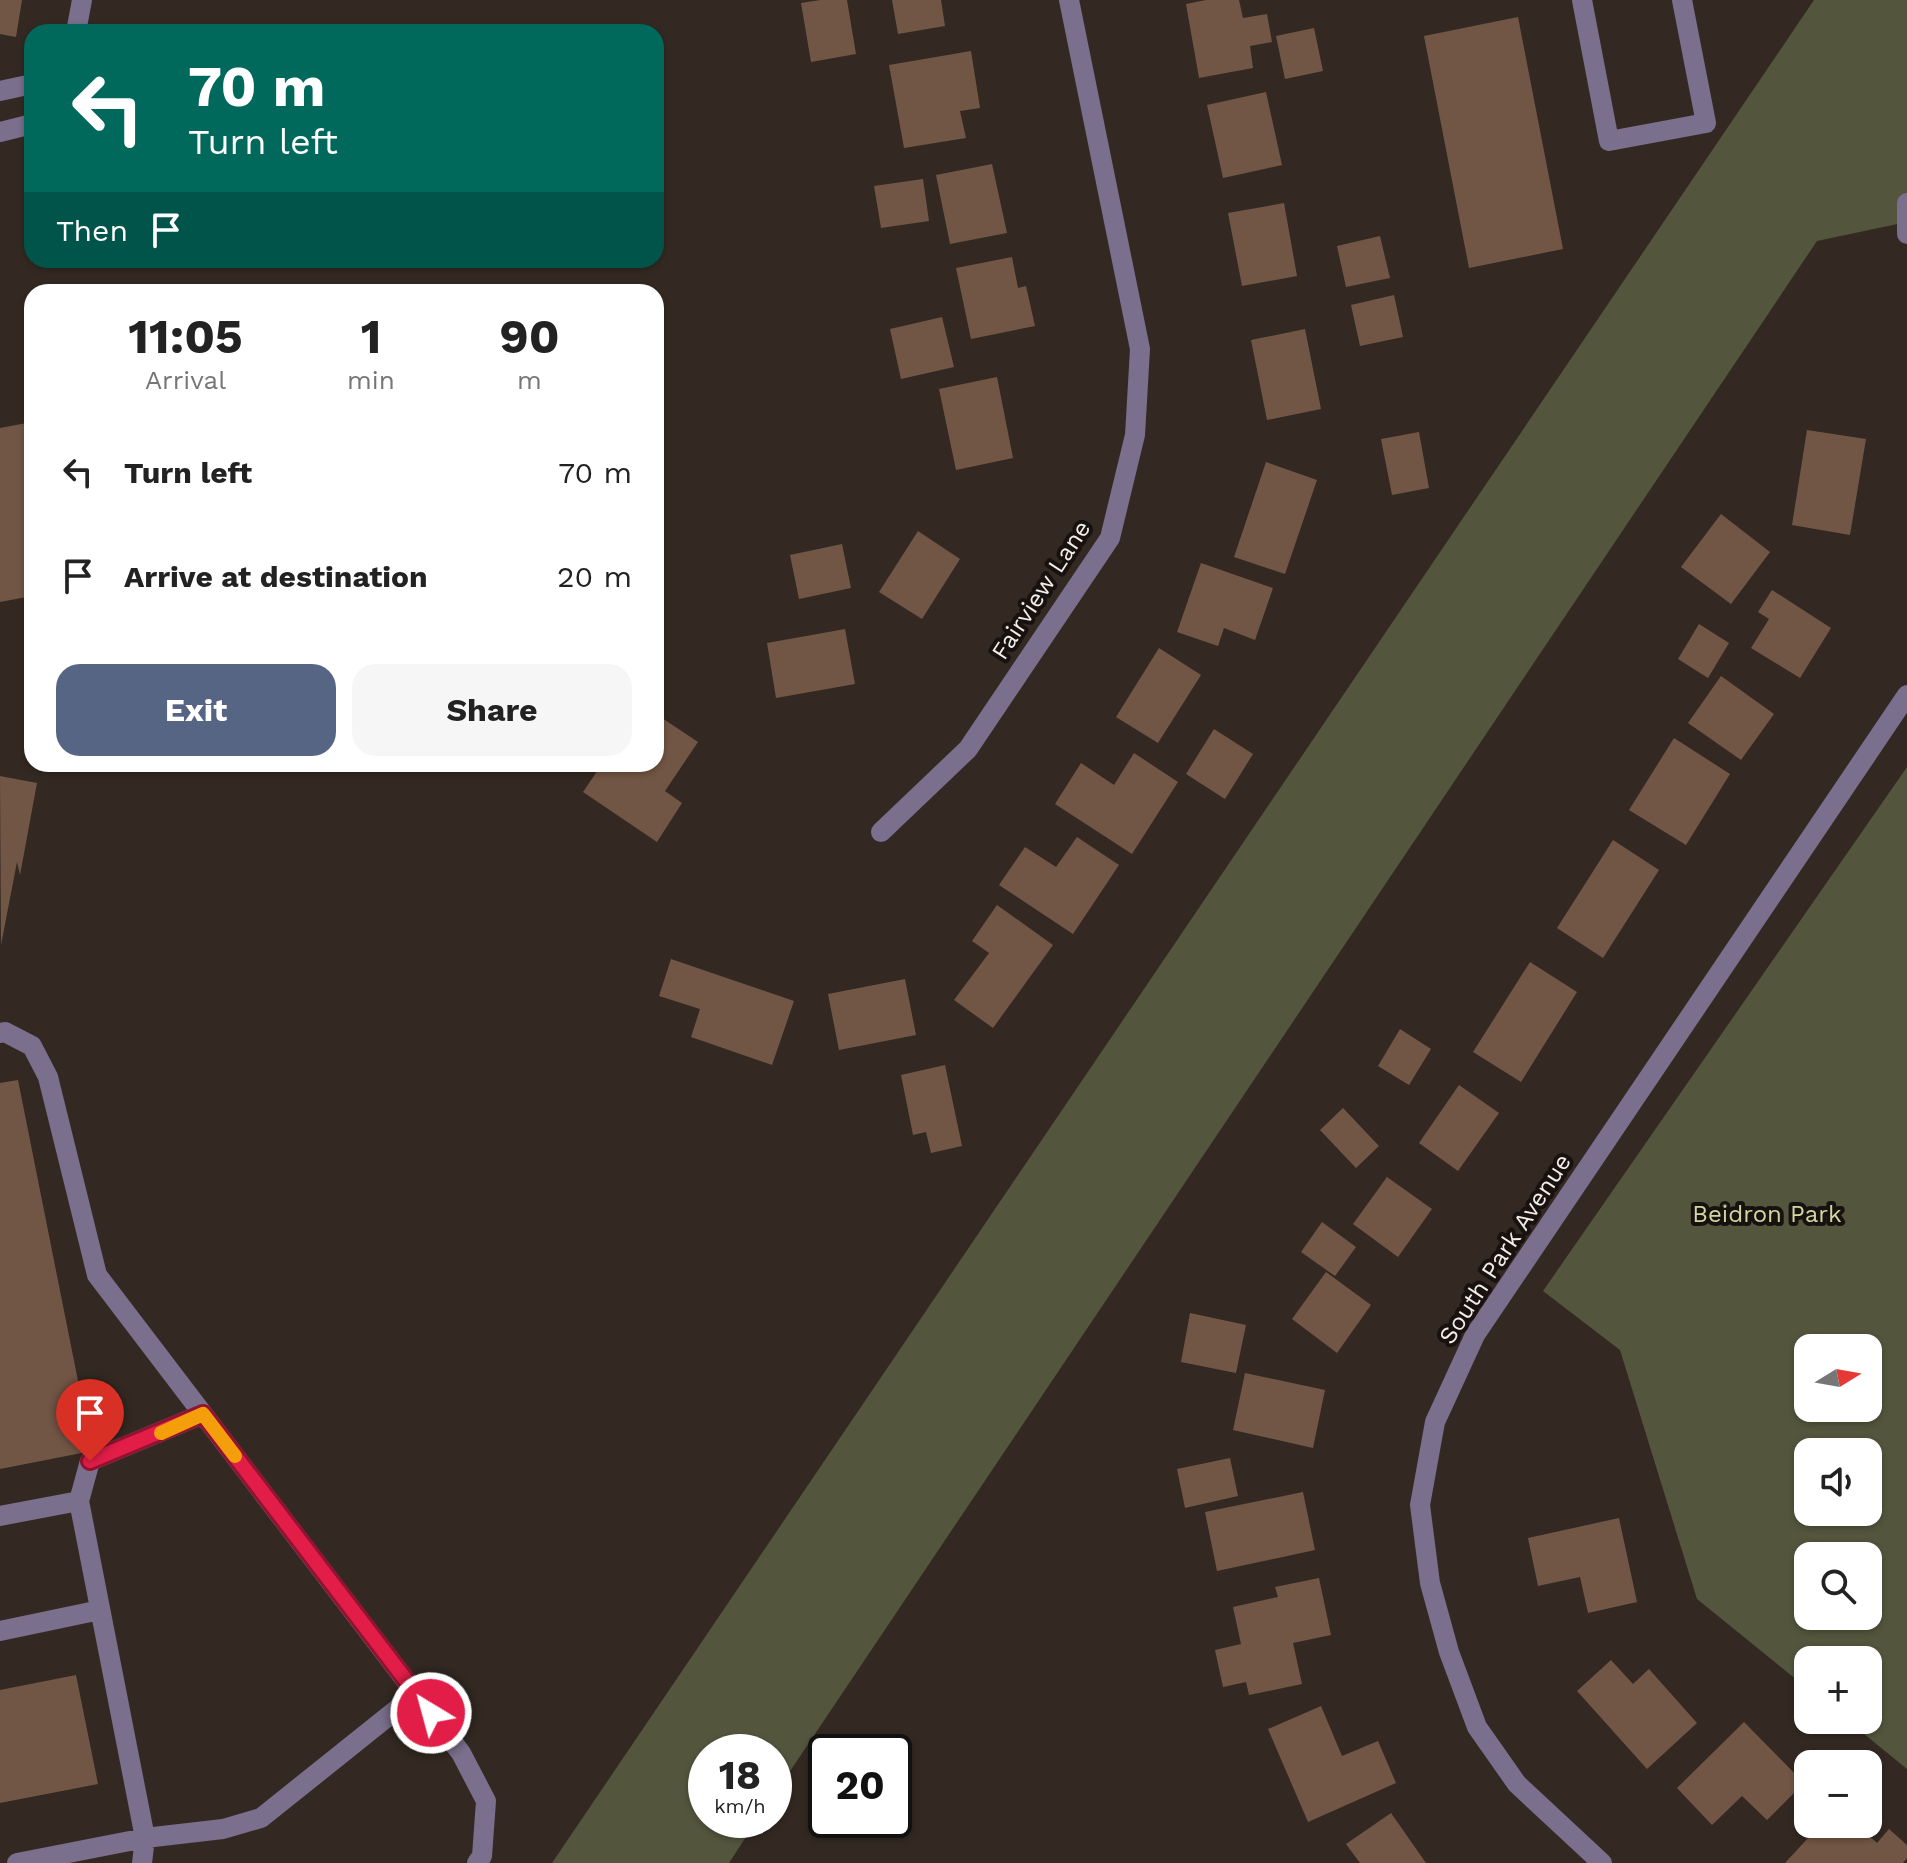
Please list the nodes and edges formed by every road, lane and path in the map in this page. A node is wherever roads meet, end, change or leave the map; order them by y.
1 (82, 0) edge
2 (1069, 0) edge
3 (1582, 0) edge
4 (1682, 0) edge
5 (78, 24) edge
6 (24, 86) edge
7 (0, 91) edge
8 (24, 126) edge
9 (0, 132) edge
10 (1907, 203) edge
11 (1907, 234) edge
12 (1907, 695) edge
13 (881, 832) dead end
14 (0, 1033) edge
15 (203, 1414) junction
16 (79, 1501) junction
17 (0, 1516) edge
18 (100, 1610) junction
19 (0, 1631) edge
20 (416, 1694) junction
21 (145, 1838) junction
22 (17, 1863) edge
23 (142, 1863) edge
24 (477, 1863) edge
25 (1602, 1863) edge

1 - 5 street
2 - 13 street, Fairview Lane
3 - 4 street
6 - 7 street
8 - 9 street
10 - 11 street
12 - 25 street, South Park Avenue
14 - 15 street
15 - 16 street
15 - 20 street
16 - 17 street
16 - 18 street
18 - 19 street
18 - 21 street
20 - 21 street
20 - 24 street
21 - 22 street
21 - 23 street

